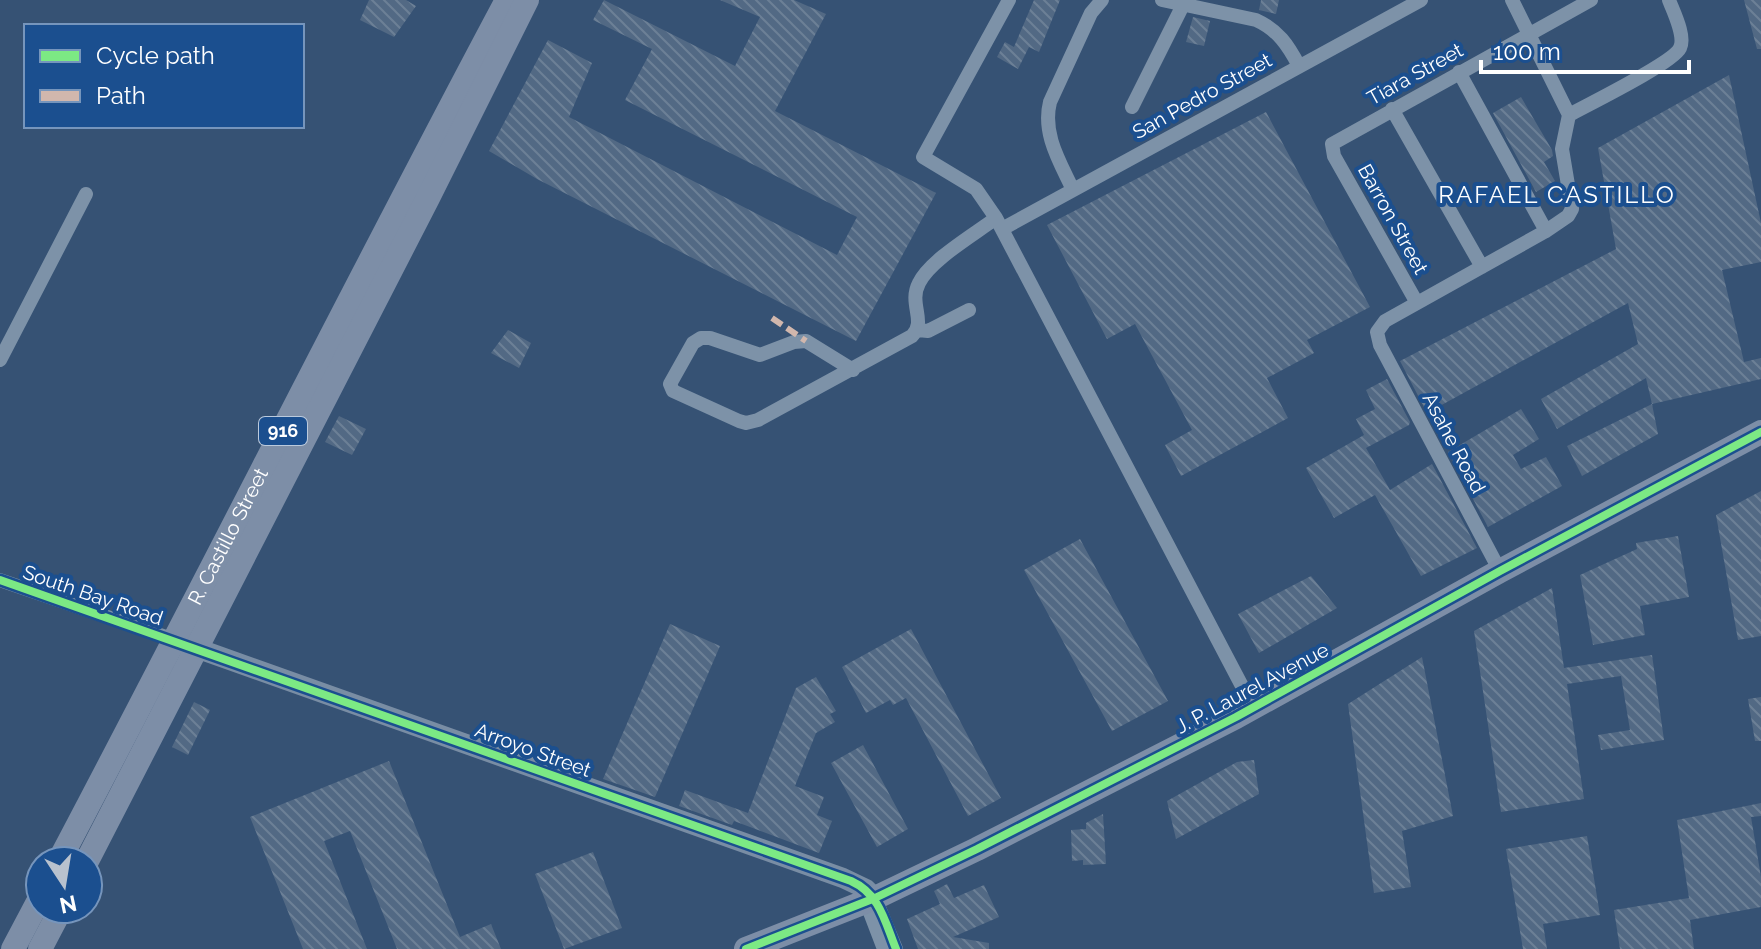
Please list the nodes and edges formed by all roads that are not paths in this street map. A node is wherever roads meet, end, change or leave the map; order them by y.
1 (507, 0) edge
2 (527, 0) edge
3 (1009, 0) edge
4 (1102, 0) edge
5 (1162, 0) edge
6 (1421, 0) edge
7 (1512, 0) edge
8 (1591, 0) edge
9 (1669, 0) edge
10 (1183, 5) junction
11 (1530, 35) junction
12 (1299, 66) junction
13 (1459, 72) junction
14 (1132, 107) dead end
15 (1392, 109) junction
16 (1569, 115) junction
17 (1334, 156) joint
18 (1073, 190) junction
19 (86, 194) dead end
20 (999, 224) junction
21 (1546, 231) junction
22 (1482, 267) junction
23 (1417, 303) junction
24 (969, 310) dead end
25 (356, 313) junction
26 (918, 330) junction
27 (0, 360) edge
28 (853, 370) junction
29 (1761, 432) edge
30 (1500, 571) junction
31 (0, 580) edge
32 (186, 644) junction
33 (1253, 707) junction
34 (68, 845) edge
35 (94, 845) edge
36 (866, 895) junction
37 (26, 925) edge
38 (53, 925) edge
39 (13, 949) edge
40 (40, 949) edge
41 (746, 949) edge
42 (884, 949) edge
43 (896, 949) edge

1 - 25 main road, R. Castillo Street / 916
2 - 25 main road, R. Castillo Street / 916
3 - 20 street
4 - 18 street
5 - 10 street
6 - 12 street, San Pedro Street
7 - 11 street
8 - 11 street, Tiara Street
9 - 16 street
10 - 12 street
10 - 14 street
11 - 13 street, Tiara Street
11 - 16 street
12 - 18 street, San Pedro Street
13 - 15 street, Tiara Street
13 - 21 street
15 - 17 street, Tiara Street
15 - 22 street
16 - 21 street
17 - 23 street, Barron Street
18 - 20 street, San Pedro Street
19 - 27 street
20 - 26 street, San Pedro Street
20 - 33 street
21 - 22 street
22 - 23 street
23 - 30 street, Asahe Road
24 - 26 street
25 - 32 main road, R. Castillo Street / 916
26 - 28 street
28 - 28 street
29 - 30 main road, J. P. Laurel Avenue
30 - 33 main road, J. P. Laurel Avenue
31 - 32 street, South Bay Road
32 - 34 main road, R. Castillo Street / 916
32 - 35 main road, R. Castillo Street / 916
32 - 36 street, Arroyo Street
33 - 36 main road, J. P. Laurel Avenue
36 - 41 main road, J. P. Laurel Avenue
36 - 42 street
36 - 43 street
37 - 39 main road
38 - 40 main road

